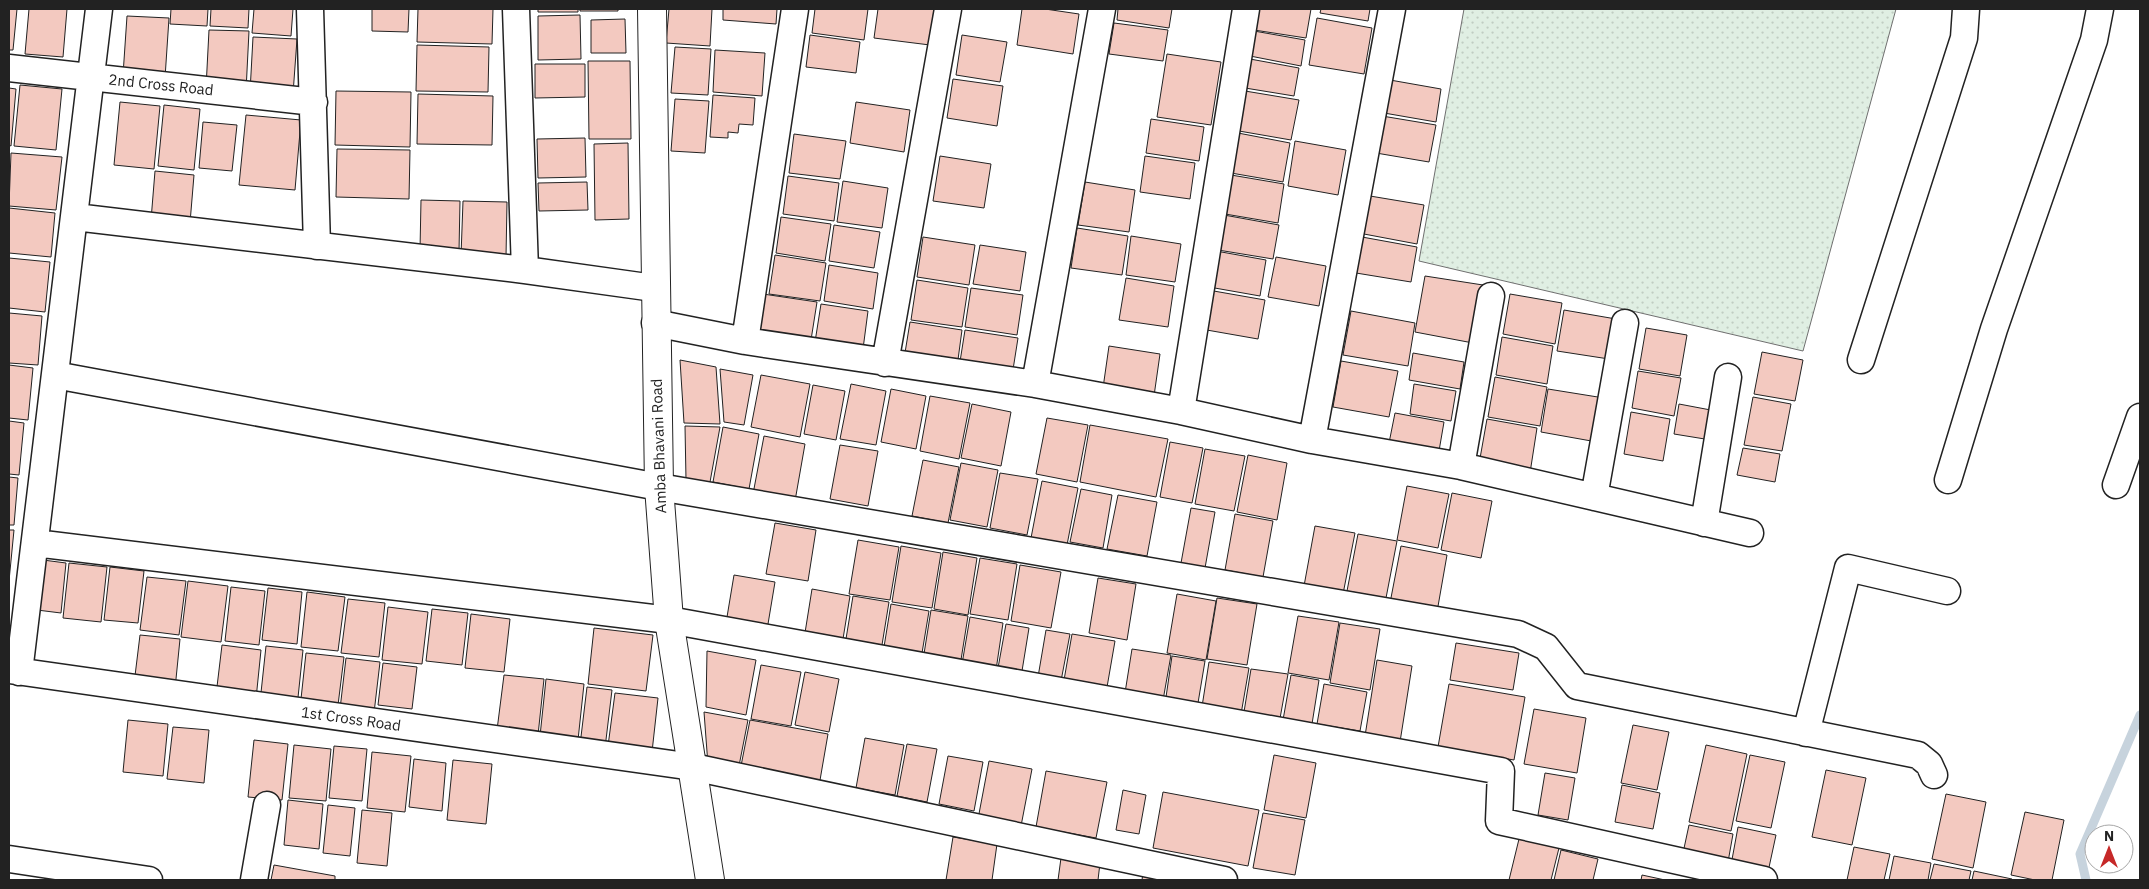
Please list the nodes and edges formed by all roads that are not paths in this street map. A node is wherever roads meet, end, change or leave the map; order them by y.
1 (99, 9) edge
2 (310, 9) edge
3 (516, 9) edge
4 (652, 9) edge
5 (795, 9) edge
6 (948, 9) edge
7 (1102, 9) edge
8 (1246, 9) edge
9 (1392, 9) edge
10 (1966, 9) edge
11 (2100, 9) edge
12 (9, 68) edge
13 (90, 77) junction
14 (314, 102) junction
15 (75, 217) junction
16 (317, 246) junction
17 (525, 270) junction
18 (654, 288) junction
19 (1491, 296) dead end
20 (655, 323) junction
21 (1625, 323) dead end
22 (745, 341) junction
23 (1861, 360) dead end
24 (885, 363) junction
25 (55, 374) junction
26 (1728, 377) dead end
27 (1035, 384) junction
28 (1181, 411) junction
29 (2140, 417) edge
30 (1312, 440) junction
31 (1461, 466) junction
32 (1948, 480) dead end
33 (2116, 485) dead end
34 (659, 487) junction
35 (1594, 496) junction
36 (1704, 522) junction
37 (1750, 533) dead end
38 (35, 543) junction
39 (1947, 591) dead end
40 (669, 620) junction
41 (14, 671) edge
42 (1806, 733) junction
43 (693, 767) junction
44 (1934, 775) dead end
45 (267, 805) dead end
46 (9, 859) edge
47 (149, 880) edge
48 (254, 880) edge
49 (710, 880) edge
50 (1224, 880) edge
51 (1764, 880) edge

1 - 13 street
2 - 14 street
3 - 17 street
4 - 18 street, Amba Bhavani Road
5 - 22 street
6 - 24 street
7 - 27 street
8 - 28 street
9 - 30 street
10 - 23 street
11 - 32 street
12 - 13 street, 2nd Cross Road
13 - 14 street, 2nd Cross Road
13 - 15 street
14 - 16 street
15 - 16 street
15 - 25 street
16 - 17 street
17 - 18 street
18 - 20 street, Amba Bhavani Road
19 - 31 street
20 - 22 street
20 - 34 street, Amba Bhavani Road
21 - 35 street
22 - 24 street
24 - 27 street
25 - 34 street
25 - 38 street
26 - 36 street
27 - 28 street
28 - 30 street
29 - 33 street
30 - 31 street
31 - 35 street
34 - 40 street, Amba Bhavani Road
34 - 42 street
35 - 36 street
36 - 37 street
38 - 40 street
38 - 41 street
39 - 42 street
40 - 43 street, Amba Bhavani Road
40 - 51 street
41 - 43 street, 1st Cross Road
42 - 44 street
43 - 49 street, Amba Bhavani Road
43 - 50 street, 1st Cross Road
45 - 48 street
46 - 47 street

